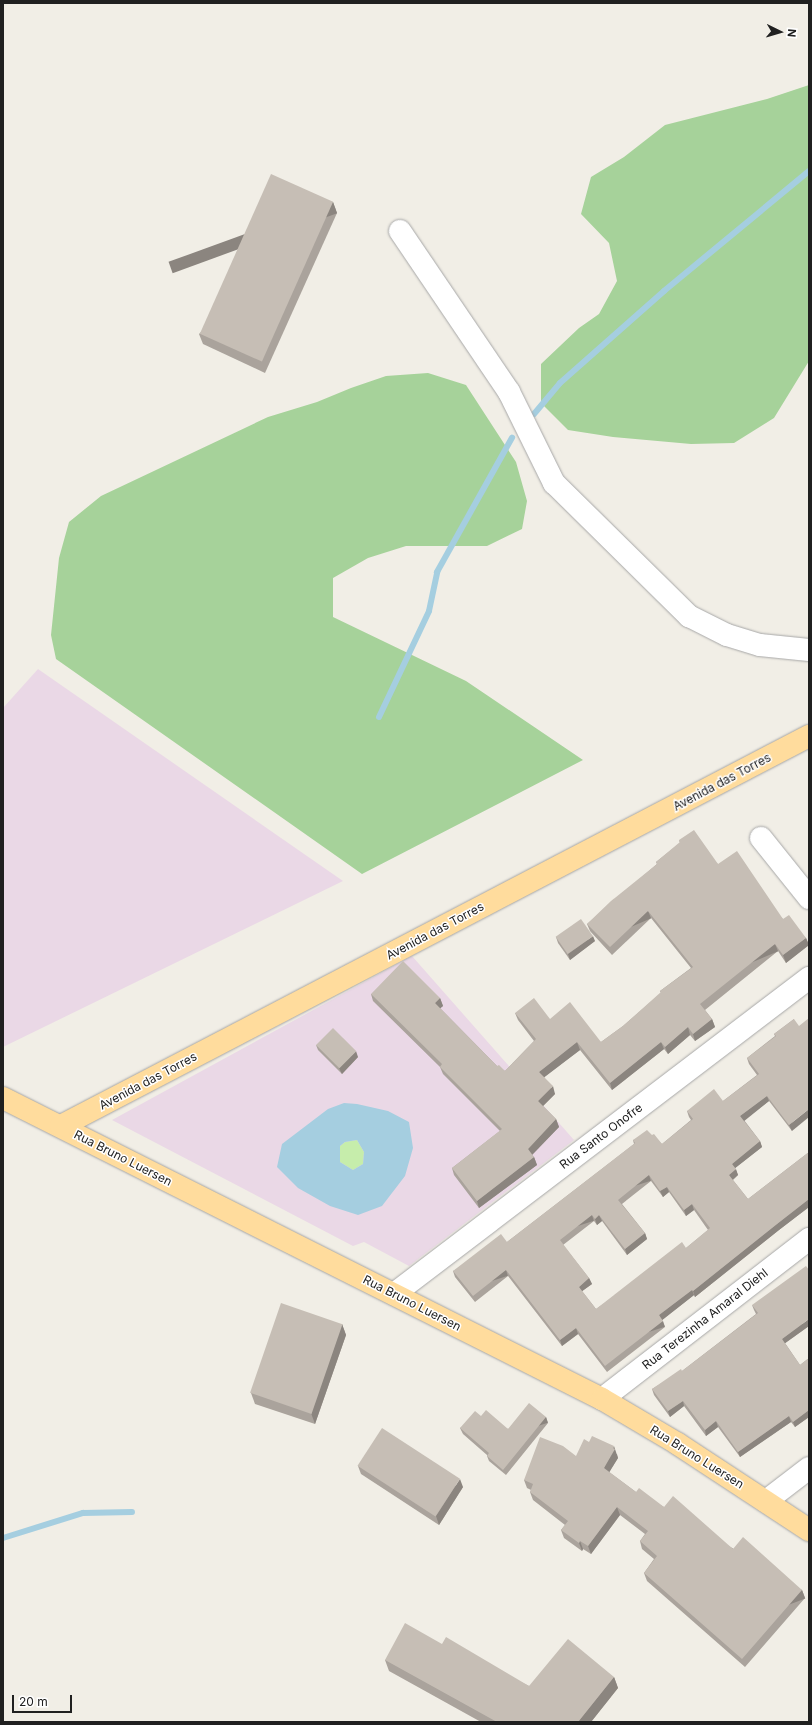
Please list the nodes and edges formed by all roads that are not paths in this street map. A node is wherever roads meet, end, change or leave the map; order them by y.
1 (400, 231) dead end
2 (809, 650) edge
3 (809, 736) edge
4 (761, 838) dead end
5 (809, 898) edge
6 (809, 978) edge
7 (3, 1098) edge
8 (61, 1126) junction
9 (809, 1239) edge
10 (394, 1294) junction
11 (602, 1399) junction
12 (809, 1468) edge
13 (766, 1501) junction
14 (809, 1530) edge

1 - 2 street
3 - 8 main road, Avenida das Torres
4 - 5 street
6 - 10 street, Rua Santo Onofre
7 - 8 main road, Rua Bruno Luersen
8 - 10 main road, Rua Bruno Luersen
9 - 11 street, Rua Terezinha Amaral Diehl
10 - 11 main road, Rua Bruno Luersen
11 - 13 main road, Rua Bruno Luersen
12 - 13 street
13 - 14 main road, Rua Bruno Luersen

